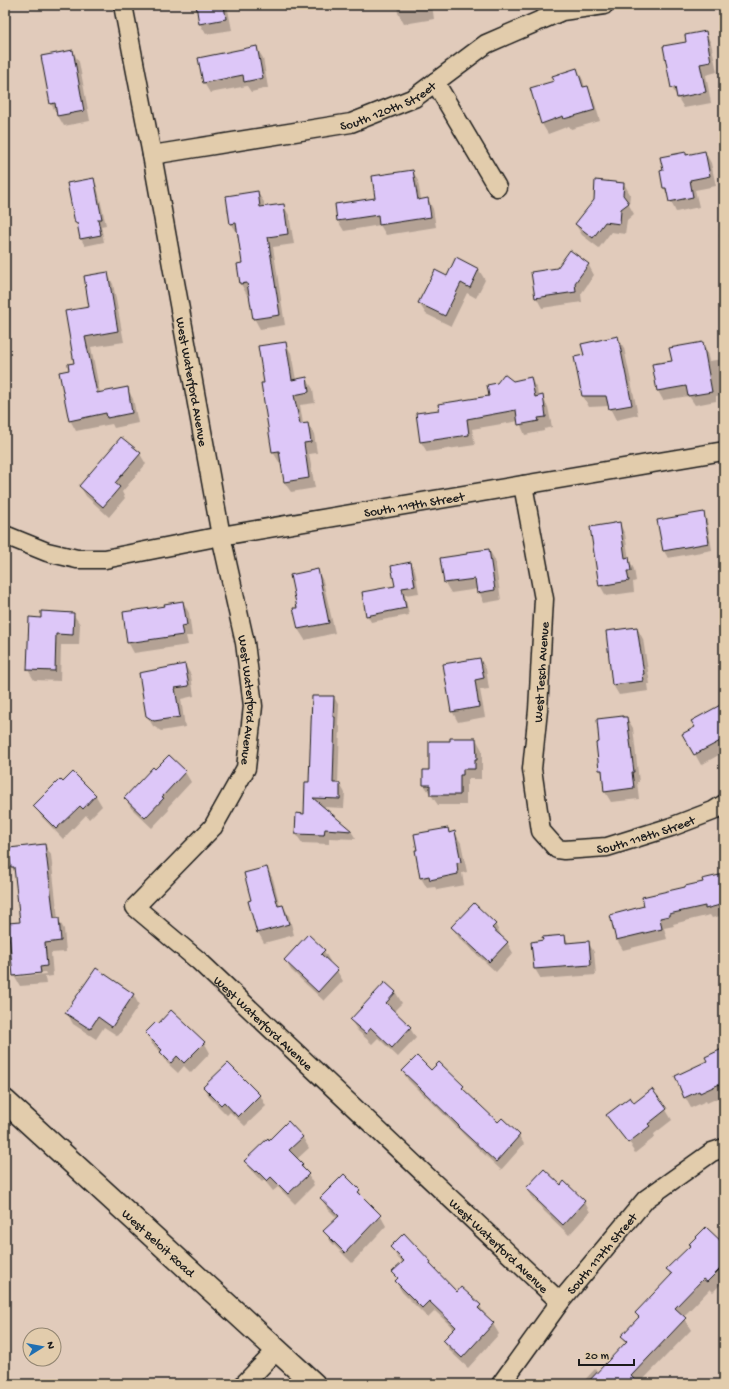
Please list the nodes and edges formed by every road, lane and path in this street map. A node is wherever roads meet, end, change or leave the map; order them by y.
1 (123, 5) edge
2 (604, 5) edge
3 (435, 82) junction
4 (152, 155) junction
5 (497, 187) dead end
6 (724, 451) edge
7 (523, 485) junction
8 (5, 535) edge
9 (221, 536) junction
10 (724, 804) edge
11 (564, 850) joint
12 (5, 1101) edge
13 (724, 1148) edge
14 (560, 1302) junction
15 (277, 1350) junction
16 (244, 1384) edge
17 (314, 1384) edge
18 (502, 1384) edge

1 - 4 street, West Waterford Avenue
2 - 3 street, South 120th Street
3 - 4 street, South 120th Street
3 - 5 street
4 - 9 street, West Waterford Avenue
6 - 7 street, South 119th Street
7 - 9 street, South 119th Street
7 - 11 street, West Tesch Avenue
8 - 9 street, South 119th Street
9 - 14 street, West Waterford Avenue
10 - 11 street, South 118th Street
12 - 15 main road, West Beloit Road
13 - 14 street, South 117th Street
14 - 18 street, South 117th Street
15 - 16 street
15 - 17 main road, West Beloit Road

